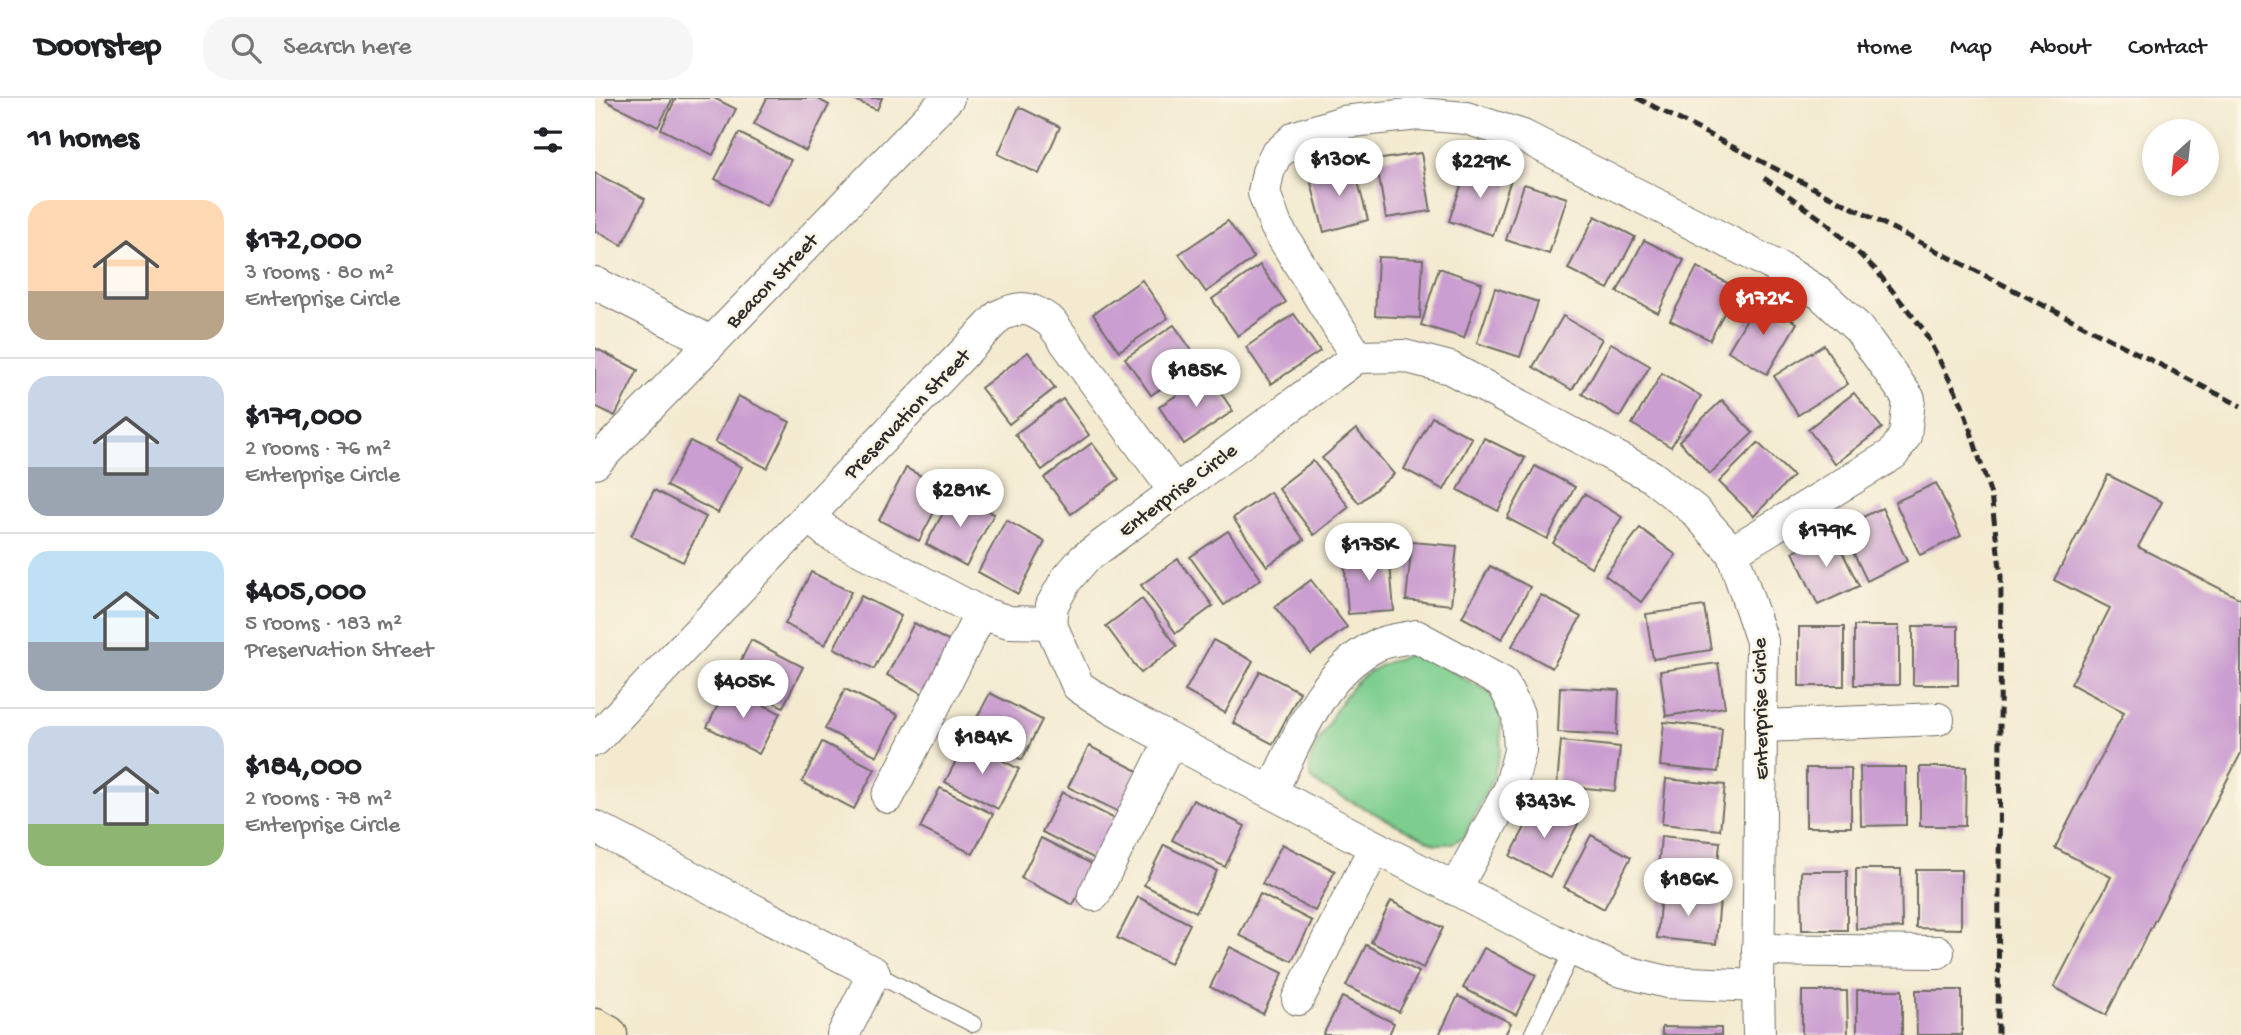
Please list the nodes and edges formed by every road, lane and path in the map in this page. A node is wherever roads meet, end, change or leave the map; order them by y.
1 (948, 98) edge
2 (595, 283) edge
3 (712, 342) junction
4 (1357, 357) junction
5 (595, 463) edge
6 (1174, 490) junction
7 (808, 516) junction
8 (1732, 552) junction
9 (981, 613) junction
10 (1050, 623) junction
11 (1938, 719) dead end
12 (1761, 726) junction
13 (595, 740) edge
14 (1171, 740) junction
15 (1271, 792) junction
16 (888, 797) dead end
17 (595, 827) edge
18 (1375, 846) junction
19 (1455, 889) junction
20 (1094, 895) dead end
21 (1573, 950) junction
22 (1758, 950) junction
23 (1938, 952) dead end
24 (874, 973) junction
25 (1758, 986) junction
26 (1298, 999) dead end
27 (973, 1024) dead end
28 (595, 1028) edge
29 (608, 1035) edge
30 (843, 1035) edge
31 (1532, 1035) edge
32 (1759, 1035) edge

1 - 3 street, Beacon Street
2 - 3 street
3 - 5 street, Beacon Street
4 - 6 street, Enterprise Circle
4 - 8 street, Enterprise Circle
4 - 8 street
6 - 7 street, Preservation Street
6 - 10 street, Enterprise Circle
7 - 9 street
7 - 13 street, Preservation Street
8 - 12 street, Enterprise Circle
9 - 10 street
9 - 16 street
10 - 14 street
11 - 12 street
12 - 22 street, Enterprise Circle
14 - 15 street
14 - 20 street
15 - 18 street
15 - 19 street
17 - 24 street
18 - 19 street
18 - 26 street
19 - 21 street
21 - 25 street
21 - 31 lane
22 - 23 street
22 - 25 street, Enterprise Circle
24 - 27 lane
24 - 30 street
25 - 32 street, Enterprise Circle
28 - 29 main road

